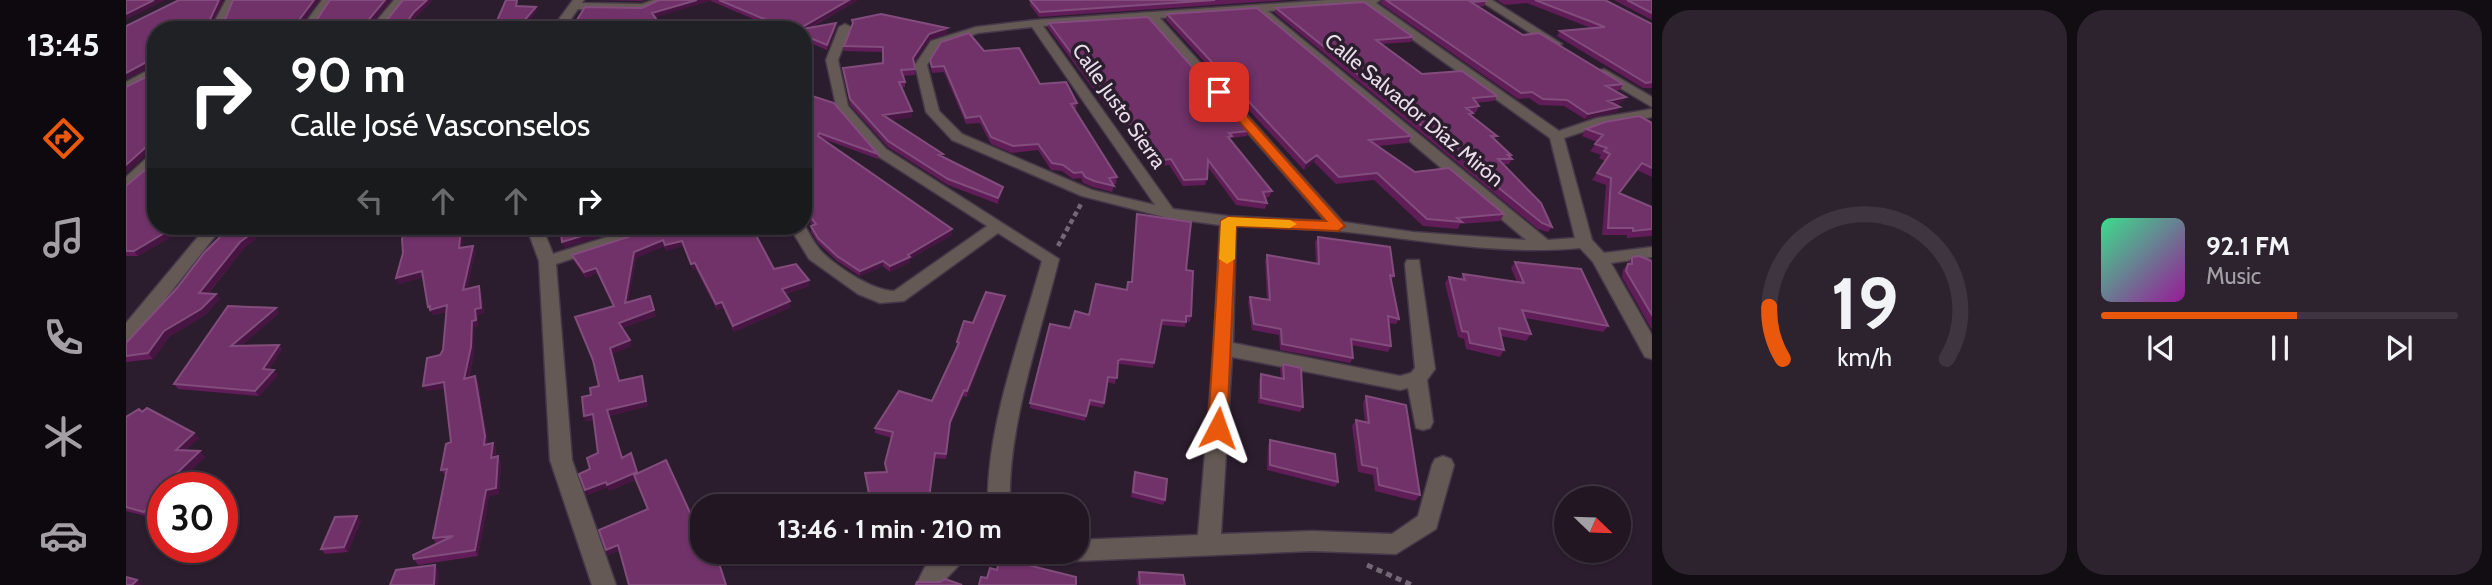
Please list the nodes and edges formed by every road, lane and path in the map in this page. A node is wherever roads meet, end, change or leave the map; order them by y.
1 (231, 0) edge
2 (327, 0) edge
3 (400, 0) edge
4 (664, 0) edge
5 (1375, 0) edge
6 (1484, 0) edge
7 (1366, 1) edge
8 (576, 3) edge
9 (1257, 7) junction
10 (1151, 15) junction
11 (220, 21) edge
12 (312, 21) edge
13 (382, 21) edge
14 (563, 21) edge
15 (1035, 23) junction
16 (845, 27) dead end
17 (1563, 48) edge
18 (1596, 68) edge
19 (147, 75) edge
20 (126, 87) edge
21 (1652, 103) edge
22 (1652, 113) edge
23 (1557, 135) junction
24 (147, 165) edge
25 (126, 185) edge
26 (1087, 193) junction
27 (1168, 213) junction
28 (1228, 221) junction
29 (1338, 226) junction
30 (996, 227) junction
31 (207, 235) edge
32 (537, 235) edge
33 (629, 235) edge
34 (803, 235) edge
35 (1584, 242) junction
36 (1544, 246) junction
37 (1652, 252) edge
38 (1051, 259) junction
39 (1600, 259) junction
40 (547, 261) junction
41 (1413, 264) dead end
42 (129, 324) edge
43 (1223, 348) junction
44 (1652, 352) edge
45 (1417, 379) junction
46 (1423, 422) dead end
47 (1443, 464) dead end
48 (999, 494) edge
49 (1209, 544) junction
50 (1089, 550) edge
51 (944, 564) edge
52 (604, 585) edge
53 (928, 585) edge

1 - 11 street
2 - 12 street
3 - 13 street
4 - 8 street
5 - 7 street
6 - 17 street
7 - 9 street
7 - 23 street
8 - 14 street
9 - 10 street
9 - 36 street, Calle Salvador Díaz Mirón
10 - 15 street
10 - 29 street
15 - 26 street
15 - 27 street, Calle Justo Sierra
16 - 30 street
18 - 21 street
19 - 20 street
22 - 23 street
23 - 35 street
24 - 25 street
26 - 27 street
26 - 38 path
27 - 28 street
28 - 29 street
28 - 43 street
29 - 36 street
30 - 34 street
30 - 38 street
31 - 42 street
32 - 40 street
33 - 40 street
35 - 36 street
35 - 39 street
37 - 39 street
38 - 48 street
39 - 44 street
40 - 52 street
41 - 45 street
43 - 45 street
43 - 49 street
45 - 46 street
47 - 49 street
49 - 50 street
51 - 53 street

